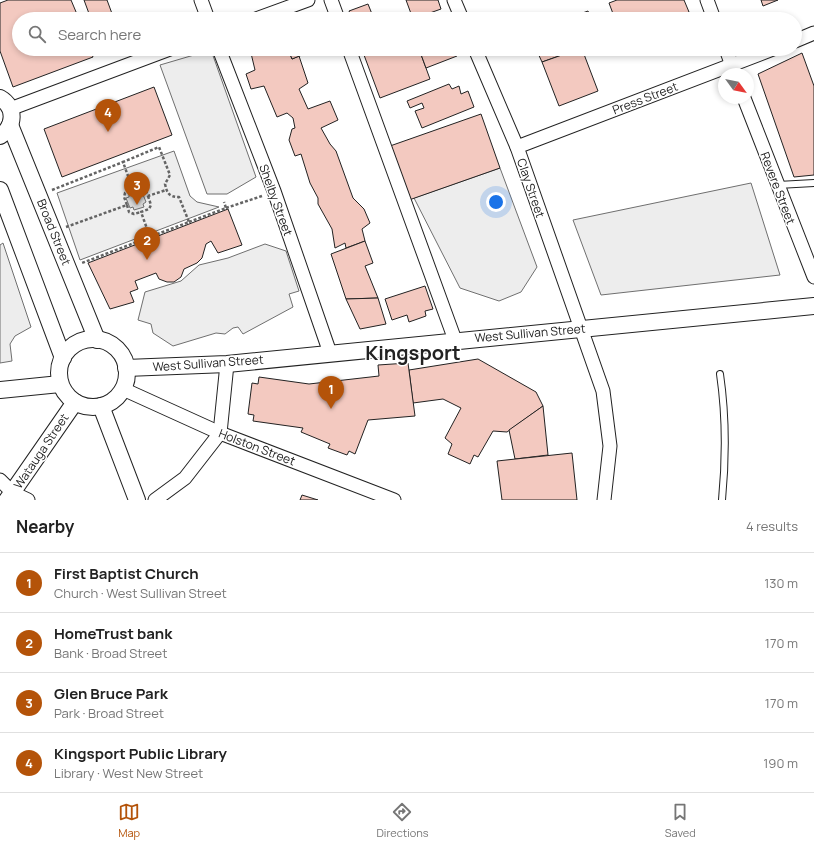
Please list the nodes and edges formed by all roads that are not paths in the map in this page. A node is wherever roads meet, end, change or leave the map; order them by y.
1 (201, 0) edge
2 (308, 0) edge
3 (331, 0) edge
4 (454, 0) edge
5 (707, 0) edge
6 (205, 12) edge
7 (275, 12) edge
8 (335, 12) edge
9 (459, 12) edge
10 (711, 12) edge
11 (814, 33) edge
12 (802, 37) edge
13 (149, 56) edge
14 (222, 56) edge
15 (352, 56) edge
16 (478, 56) edge
17 (728, 56) edge
18 (760, 56) edge
19 (732, 68) edge
20 (737, 68) edge
21 (718, 75) edge
22 (5, 104) edge
23 (746, 104) edge
24 (5, 131) edge
25 (517, 147) junction
26 (814, 182) edge
27 (777, 185) junction
28 (0, 190) edge
29 (814, 277) edge
30 (814, 306) edge
31 (581, 329) junction
32 (97, 340) junction
33 (455, 340) junction
34 (330, 353) junction
35 (63, 358) junction
36 (227, 364) junction
37 (126, 368) junction
38 (720, 374) dead end
39 (60, 384) junction
40 (123, 389) junction
41 (0, 390) edge
42 (75, 402) junction
43 (101, 406) junction
44 (220, 433) junction
45 (0, 480) edge
46 (10, 496) edge
47 (28, 500) edge
48 (137, 500) edge
49 (155, 500) edge
50 (394, 500) edge
51 (604, 500) edge
52 (722, 500) edge

1 - 6 street
2 - 7 street
3 - 8 street
4 - 9 street
5 - 10 street
11 - 12 street
13 - 22 street
14 - 34 street, Shelby Street
15 - 33 street
16 - 25 street, Clay Street
17 - 19 street
18 - 20 street, Press Street
21 - 25 street, Press Street
22 - 24 street
23 - 27 street, Revere Street
24 - 32 street, Broad Street
25 - 31 street, Clay Street
26 - 27 lane
27 - 29 street, Revere Street
28 - 35 street
30 - 31 street, West Sullivan Street
31 - 33 street, West Sullivan Street
31 - 51 street, Clay Street
32 - 35 street
32 - 37 street
33 - 34 street, West Sullivan Street
34 - 36 street, West Sullivan Street
35 - 39 street
36 - 37 street, West Sullivan Street
36 - 44 street
37 - 40 street
38 - 52 lane
39 - 41 street
39 - 42 street
40 - 43 street
40 - 44 street, Holston Street
42 - 43 street
42 - 46 street, Watauga Street
43 - 48 street
44 - 49 street
44 - 50 street, Holston Street
45 - 46 street
46 - 47 street

